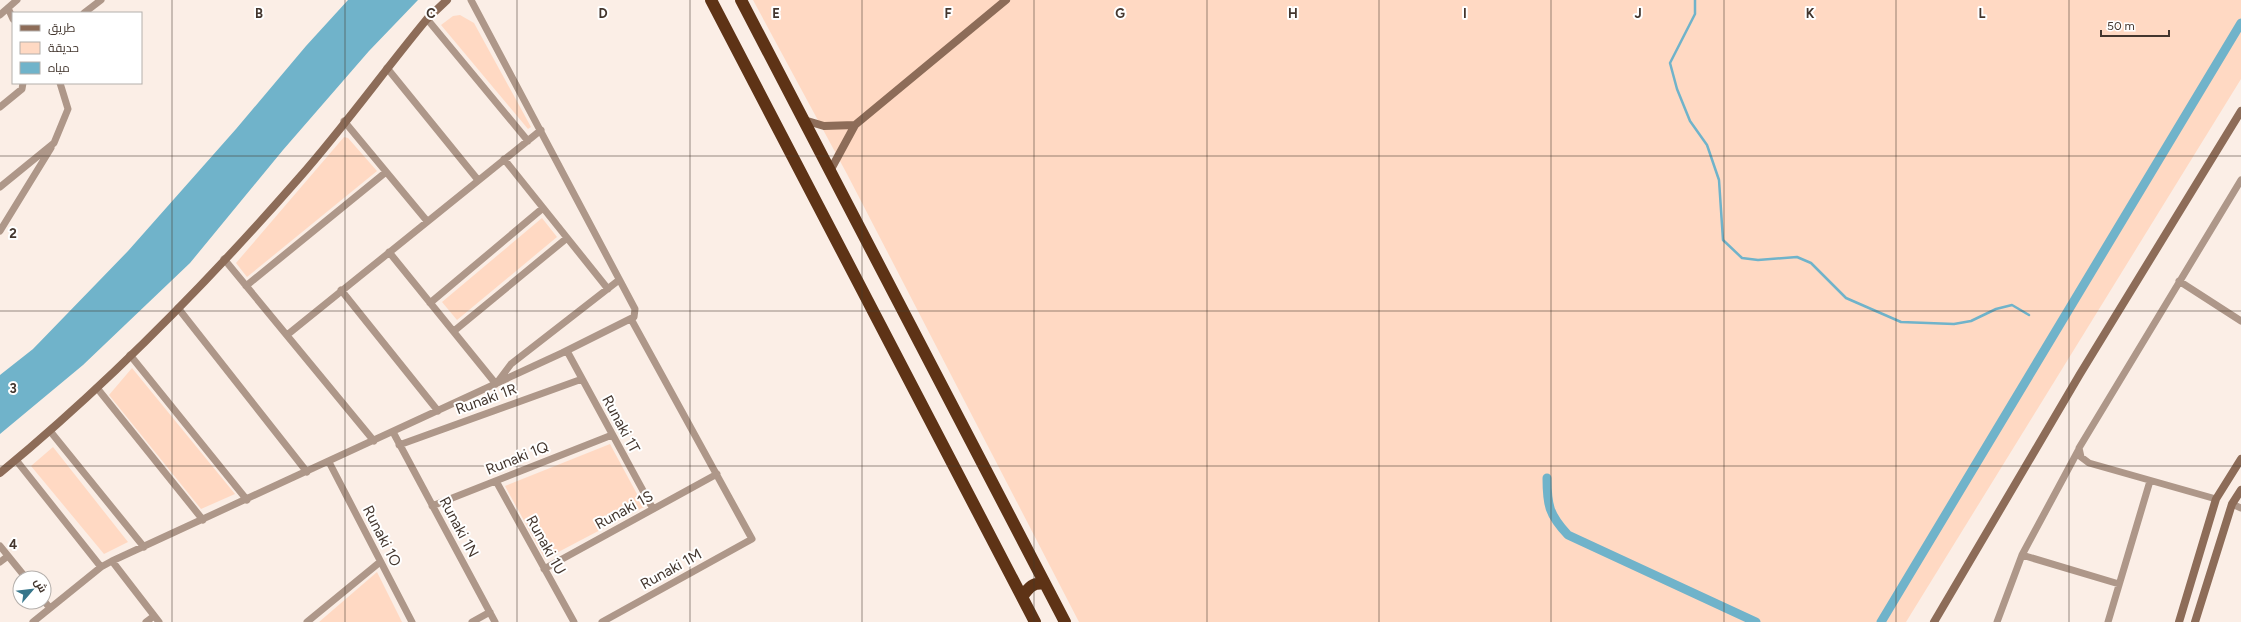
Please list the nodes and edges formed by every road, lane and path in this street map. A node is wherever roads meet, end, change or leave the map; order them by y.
1 (17, 0) edge
2 (101, 0) edge
3 (447, 0) edge
4 (471, 0) edge
5 (711, 0) edge
6 (741, 0) edge
7 (1006, 0) edge
8 (8, 8) junction
9 (85, 12) edge
10 (0, 15) edge
11 (12, 17) edge
12 (427, 19) junction
13 (387, 68) junction
14 (23, 84) edge
15 (60, 84) edge
16 (0, 107) edge
17 (2241, 111) edge
18 (804, 120) junction
19 (344, 122) junction
20 (855, 125) junction
21 (541, 130) junction
22 (528, 141) junction
23 (54, 143) junction
24 (504, 159) junction
25 (830, 171) junction
26 (386, 172) junction
27 (478, 180) junction
28 (2241, 181) edge
29 (0, 187) edge
30 (544, 208) junction
31 (427, 221) junction
32 (0, 231) edge
33 (567, 238) junction
34 (389, 252) junction
35 (224, 259) junction
36 (619, 280) junction
37 (2179, 282) junction
38 (246, 286) junction
39 (608, 289) junction
40 (342, 290) junction
41 (430, 302) junction
42 (178, 308) junction
43 (632, 319) junction
44 (2241, 321) edge
45 (454, 331) junction
46 (287, 335) junction
47 (567, 351) junction
48 (130, 355) junction
49 (582, 379) junction
50 (496, 384) junction
51 (97, 388) junction
52 (438, 411) junction
53 (50, 431) junction
54 (393, 432) junction
55 (612, 435) junction
56 (374, 441) junction
57 (399, 445) junction
58 (2079, 448) junction
59 (2241, 459) edge
60 (16, 460) junction
61 (329, 462) junction
62 (307, 472) junction
63 (0, 473) edge
64 (717, 474) junction
65 (496, 481) junction
66 (2150, 481) junction
67 (2241, 490) edge
68 (2216, 499) junction
69 (247, 500) junction
70 (2232, 504) junction
71 (432, 506) junction
72 (2241, 508) edge
73 (652, 509) junction
74 (203, 520) junction
75 (0, 546) edge
76 (144, 547) junction
77 (8, 556) junction
78 (2022, 556) junction
79 (112, 561) junction
80 (0, 562) edge
81 (380, 562) junction
82 (101, 567) junction
83 (544, 569) junction
84 (19, 570) edge
85 (1045, 584) junction
86 (2119, 584) junction
87 (1022, 597) junction
88 (52, 606) edge
89 (48, 610) edge
90 (490, 612) junction
91 (154, 616) junction
92 (33, 622) edge
93 (146, 622) edge
94 (159, 622) edge
95 (307, 622) edge
96 (412, 622) edge
97 (472, 622) edge
98 (496, 622) edge
99 (574, 622) edge
100 (602, 622) edge
101 (1035, 622) edge
102 (1065, 622) edge
103 (1934, 622) edge
104 (1999, 622) edge
105 (2108, 622) edge
106 (2179, 622) edge
107 (2195, 622) edge

1 - 8 street
2 - 9 street
3 - 12 street
4 - 21 street
5 - 87 highway
6 - 18 highway
7 - 20 street
8 - 10 street
8 - 11 street
12 - 13 street
12 - 22 street
13 - 19 street
13 - 27 street
14 - 16 street
15 - 23 street
17 - 103 street
18 - 20 street
18 - 25 highway
19 - 26 street
19 - 35 street
20 - 25 street
21 - 22 street
21 - 36 street
22 - 24 street
23 - 29 street
23 - 32 street
24 - 27 street
24 - 30 street
25 - 85 highway
26 - 31 street
26 - 38 street
27 - 31 street
28 - 37 street
30 - 33 street
30 - 41 street
31 - 34 street
33 - 39 street
33 - 45 street
34 - 40 street
34 - 41 street
35 - 38 street
35 - 42 street
36 - 39 street
36 - 43 street
37 - 44 street
37 - 58 street
38 - 46 street
39 - 50 street
40 - 46 street
40 - 52 street
41 - 45 street
42 - 48 street
42 - 62 street
43 - 47 street
43 - 64 street
45 - 50 street
46 - 56 street
47 - 49 street, Runaki 1T
47 - 50 street
48 - 51 street
48 - 69 street
49 - 55 street, Runaki 1T
49 - 57 street, Runaki 1R
50 - 52 street
51 - 53 street
51 - 74 street
52 - 54 street
53 - 60 street
53 - 76 street
54 - 56 street
54 - 57 street, Runaki 1N
55 - 65 street, Runaki 1Q
55 - 73 street, Runaki 1T
56 - 61 street
57 - 71 street, Runaki 1N
58 - 66 street
58 - 78 street
59 - 68 street
60 - 63 street
60 - 82 street
61 - 62 street
61 - 81 street, Runaki 1O
62 - 69 street
64 - 73 street, Runaki 1S
64 - 100 street, Runaki 1M
65 - 71 street, Runaki 1Q
65 - 83 street, Runaki 1U
66 - 68 street
66 - 86 street
67 - 70 street
68 - 106 street
69 - 74 street
70 - 72 street
70 - 107 street
71 - 90 street, Runaki 1N
73 - 83 street, Runaki 1S
74 - 76 street
75 - 77 street
76 - 79 street
77 - 80 street
77 - 84 street
78 - 86 street
78 - 104 street
79 - 82 street
79 - 91 street
81 - 95 street
81 - 96 street, Runaki 1O
82 - 88 street
83 - 99 street, Runaki 1U
85 - 87 highway
85 - 102 highway
86 - 105 street
87 - 101 highway
89 - 92 street
90 - 97 street
90 - 98 street, Runaki 1N
91 - 93 street
91 - 94 street

